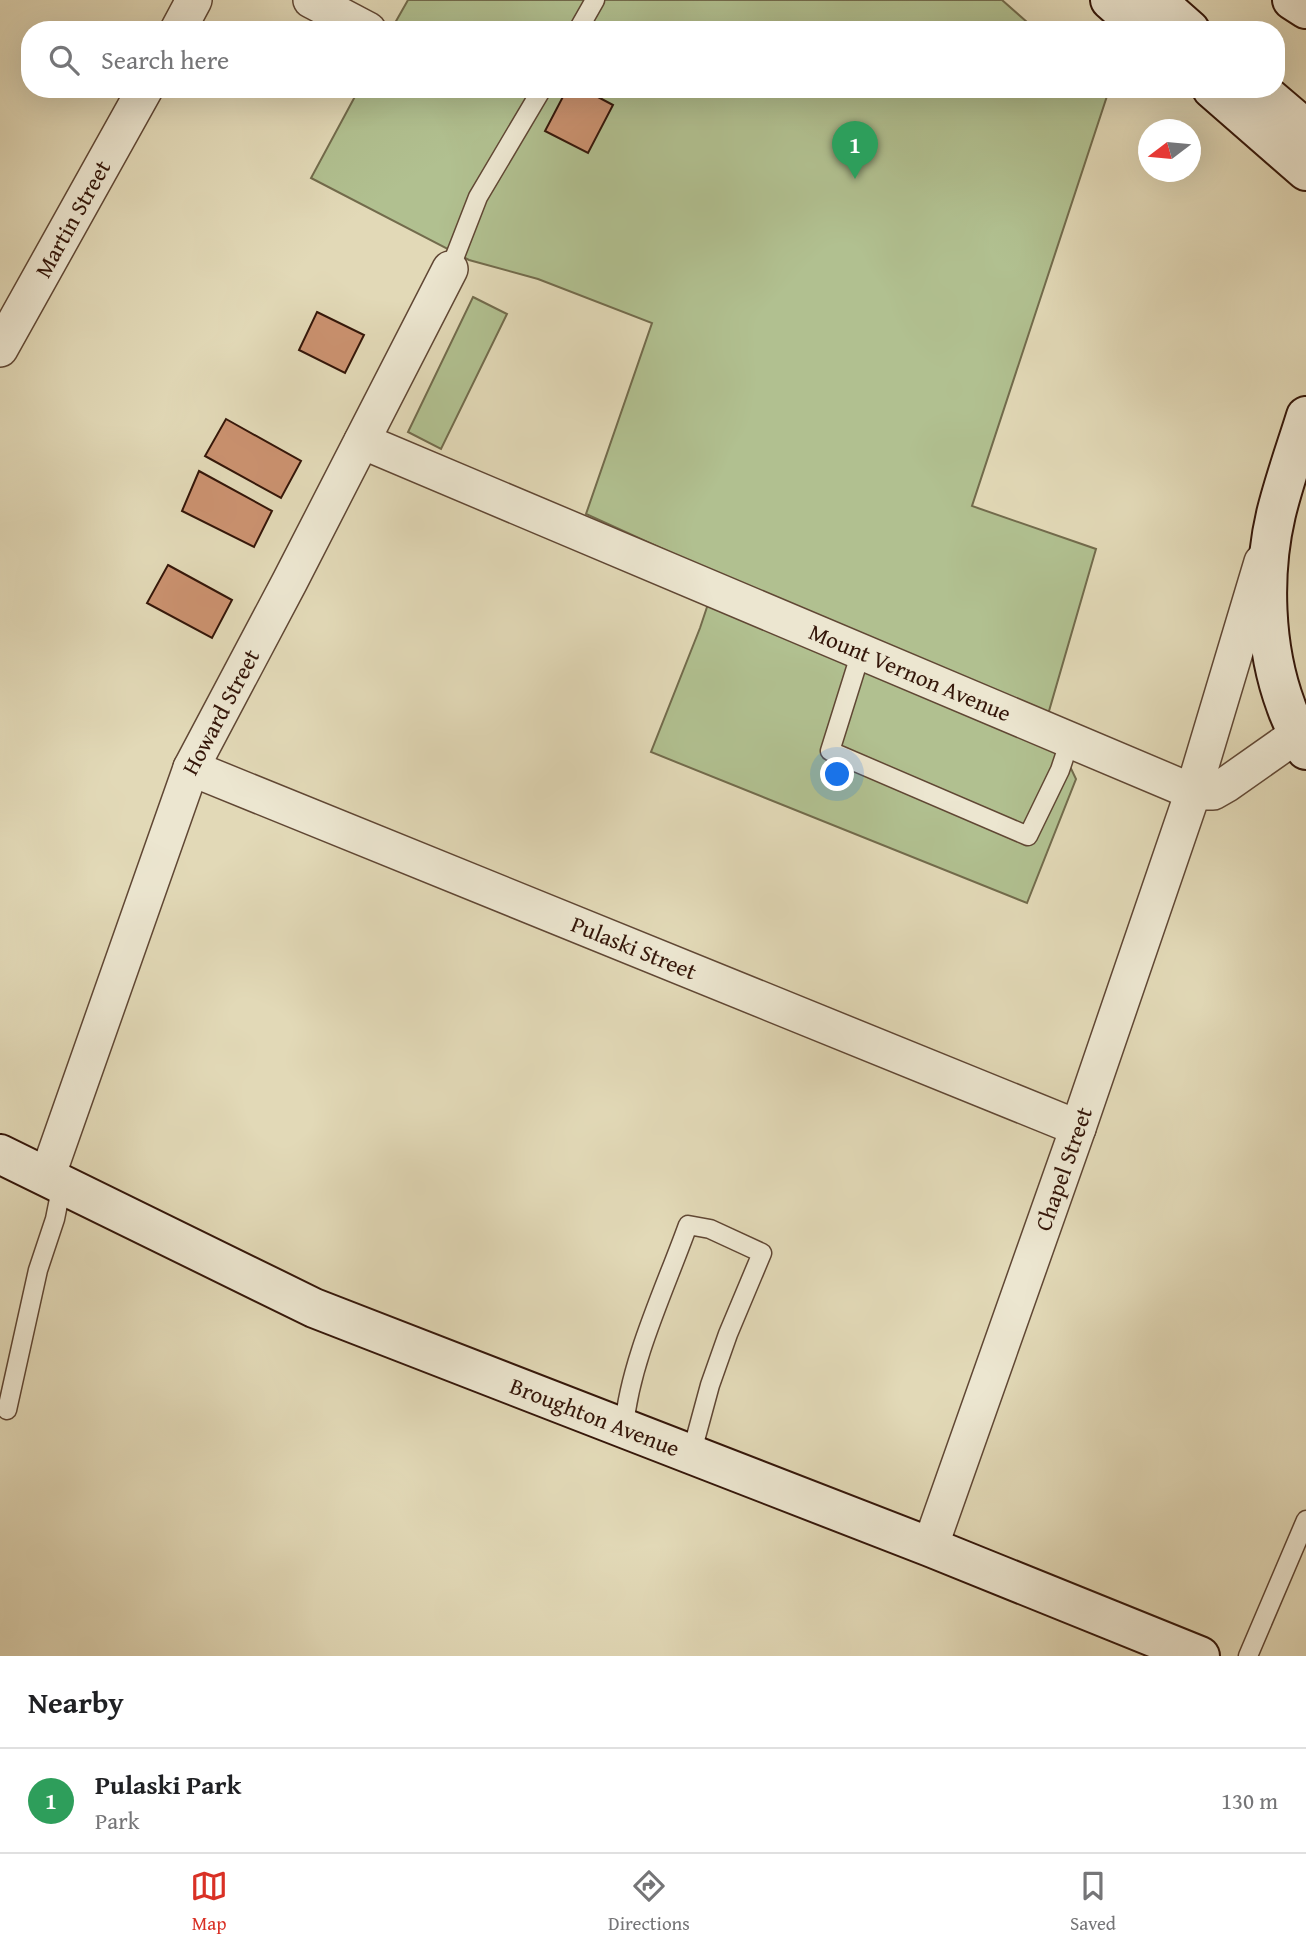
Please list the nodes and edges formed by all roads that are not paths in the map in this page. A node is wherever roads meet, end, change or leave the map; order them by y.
1 (194, 0) edge
2 (311, 0) edge
3 (595, 0) edge
4 (1110, 0) edge
5 (1156, 0) edge
6 (1292, 0) edge
7 (1306, 9) edge
8 (183, 21) edge
9 (351, 21) edge
10 (583, 21) edge
11 (1134, 21) edge
12 (1180, 21) edge
13 (140, 98) edge
14 (537, 98) edge
15 (1222, 98) edge
16 (1270, 98) edge
17 (1306, 129) edge
18 (1306, 172) edge
19 (450, 269) joint
20 (0, 349) edge
21 (1306, 416) edge
22 (362, 440) junction
23 (1276, 514) junction
24 (857, 665) junction
25 (1302, 742) edge
26 (1065, 755) junction
27 (191, 768) junction
28 (1193, 792) junction
29 (1077, 1128) junction
30 (0, 1154) edge
31 (54, 1180) junction
32 (8, 1410) dead end
33 (624, 1427) junction
34 (691, 1454) junction
35 (1306, 1520) edge
36 (930, 1546) junction
37 (1200, 1656) edge
38 (1248, 1656) edge

1 - 8 street
2 - 9 street
3 - 10 lane
4 - 11 street
5 - 12 street
6 - 7 street
13 - 20 street, Martin Street
14 - 19 lane
15 - 18 street
16 - 17 street
19 - 22 street, Howard Street
21 - 23 street
22 - 24 street, Mount Vernon Avenue
22 - 27 street, Howard Street
23 - 25 street
23 - 28 street
24 - 26 street, Mount Vernon Avenue
24 - 26 lane
25 - 28 street
26 - 28 street, Mount Vernon Avenue
27 - 29 street, Pulaski Street
27 - 31 street, Howard Street
28 - 29 street, Chapel Street
29 - 36 street, Chapel Street
30 - 31 street, Broughton Avenue
31 - 32 lane
31 - 33 street, Broughton Avenue
33 - 34 street, Broughton Avenue
33 - 34 lane
34 - 36 street, Broughton Avenue
35 - 38 lane
36 - 37 street, Broughton Avenue

